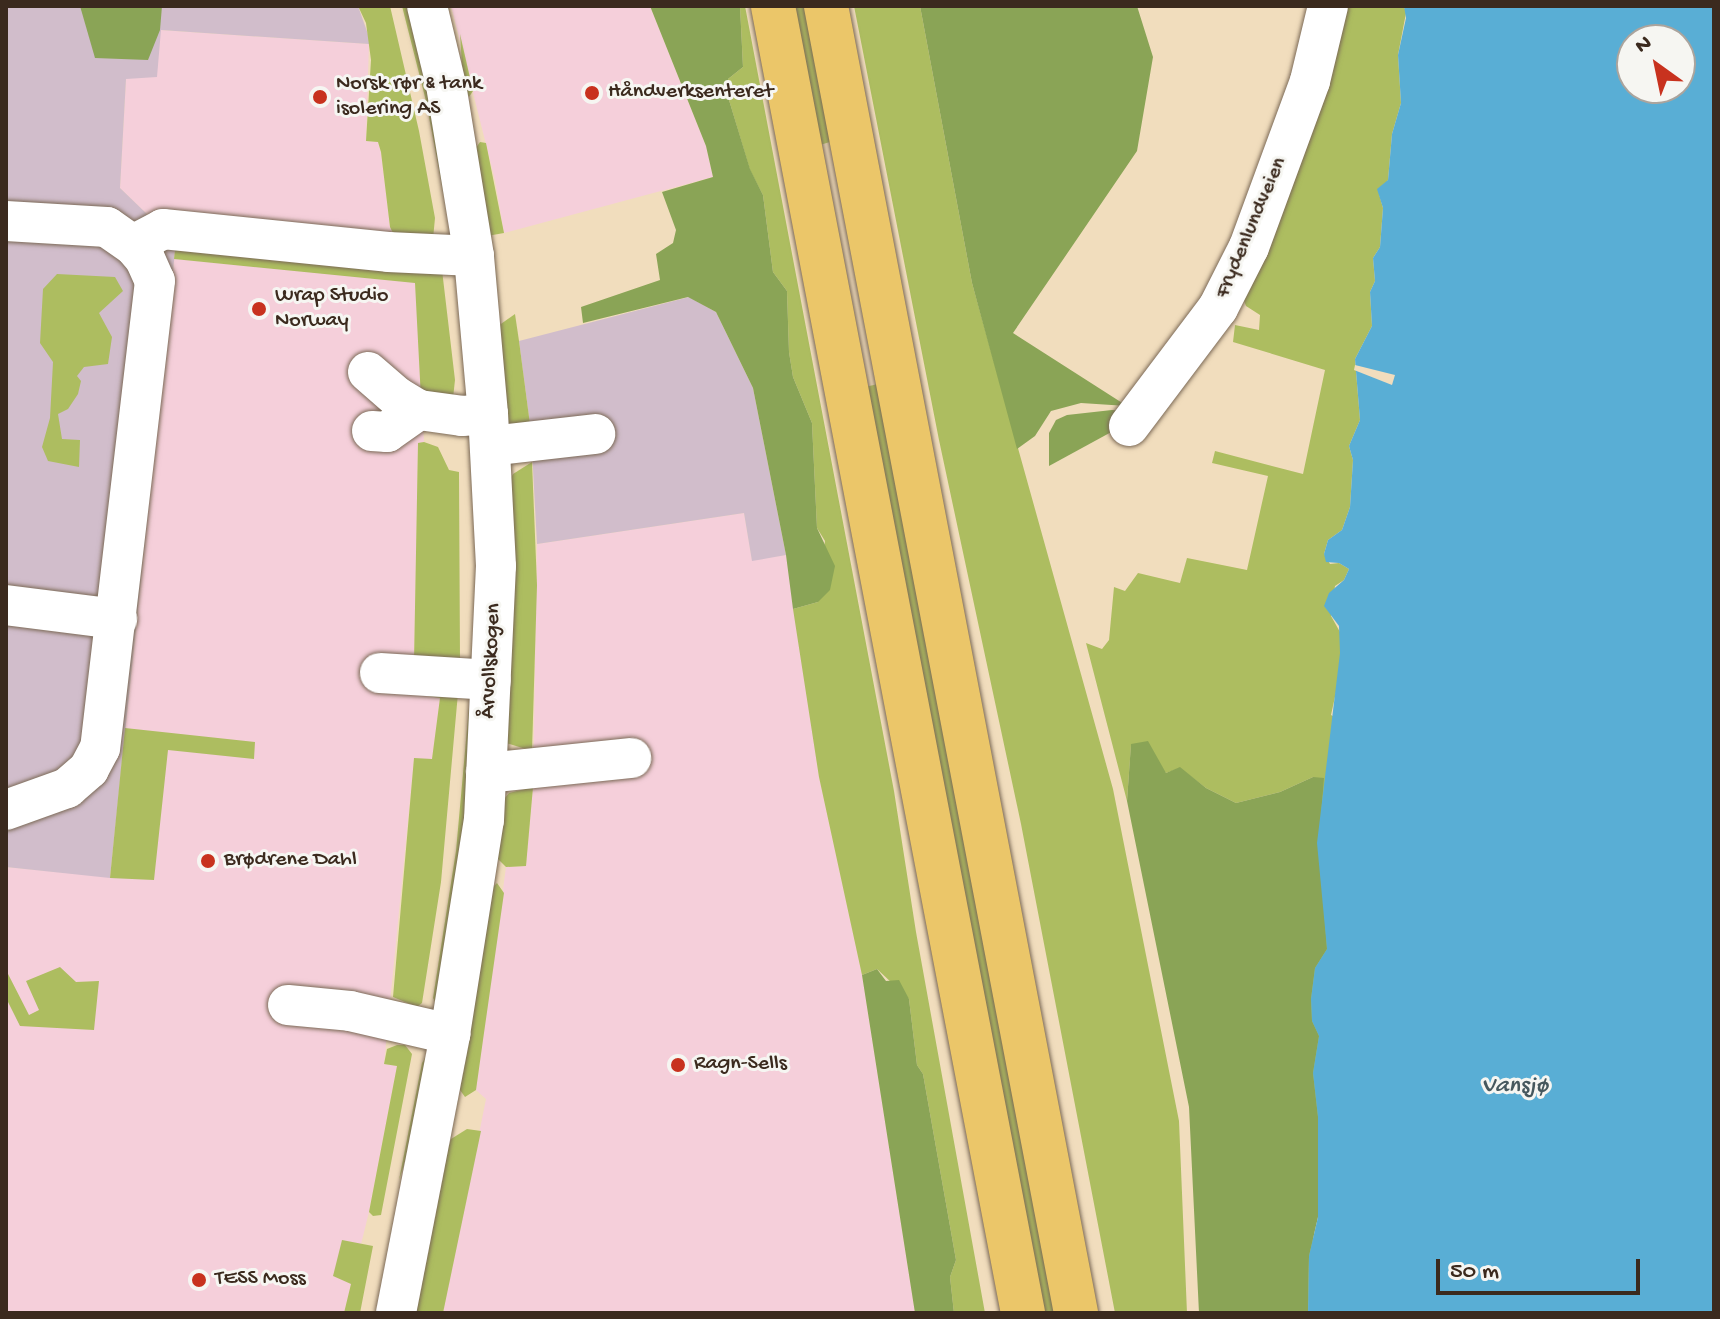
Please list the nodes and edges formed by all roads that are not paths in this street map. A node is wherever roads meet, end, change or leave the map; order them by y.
1 (427, 6) edge
2 (773, 6) edge
3 (826, 6) edge
4 (1328, 6) edge
5 (6, 221) edge
6 (133, 245) junction
7 (474, 256) junction
8 (368, 372) dead end
9 (419, 410) junction
10 (1129, 426) dead end
11 (489, 430) junction
12 (372, 431) dead end
13 (595, 434) dead end
14 (6, 605) edge
15 (117, 619) junction
16 (380, 673) dead end
17 (491, 680) junction
18 (631, 758) dead end
19 (486, 773) junction
20 (6, 810) edge
21 (288, 1005) dead end
22 (450, 1034) junction
23 (396, 1313) edge
24 (1023, 1313) edge
25 (1076, 1313) edge

1 - 7 street, Årvollskogen
2 - 24 highway
3 - 25 highway
4 - 10 street, Frydenlundveien
5 - 6 street
6 - 7 street
6 - 15 street
7 - 11 street, Årvollskogen
8 - 9 street
9 - 11 street
9 - 12 street
11 - 13 street
11 - 17 street, Årvollskogen
14 - 15 street
15 - 20 street
16 - 17 street
17 - 19 street, Årvollskogen
18 - 19 street
19 - 22 street, Årvollskogen
21 - 22 street
22 - 23 street, Årvollskogen

